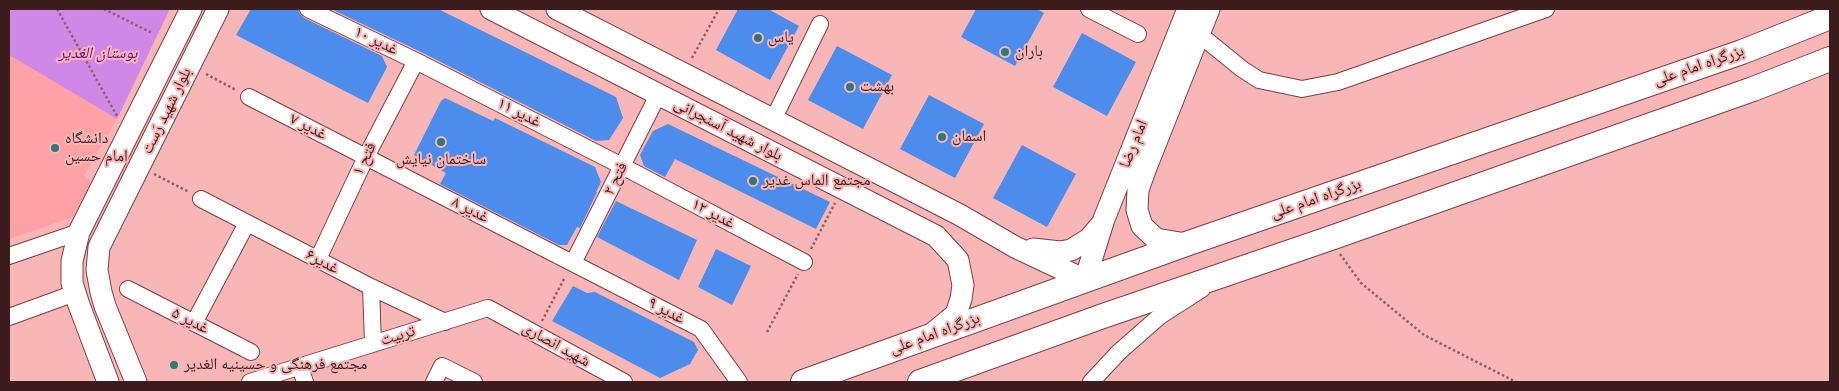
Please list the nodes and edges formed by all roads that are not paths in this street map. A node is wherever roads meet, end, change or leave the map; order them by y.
1 (191, 9) edge
2 (218, 9) edge
3 (308, 9) edge
4 (491, 9) edge
5 (1089, 9) edge
6 (1188, 9) edge
7 (1209, 9) edge
8 (1546, 9) edge
9 (565, 11) edge
10 (1830, 17) edge
11 (820, 24) dead end
12 (1138, 34) dead end
13 (1199, 34) junction
14 (1830, 59) edge
15 (416, 61) junction
16 (658, 95) junction
17 (249, 97) road end
18 (773, 120) junction
19 (366, 156) junction
20 (622, 166) junction
21 (1136, 167) junction
22 (201, 199) road end
23 (960, 215) junction
24 (1104, 219) junction
25 (247, 223) junction
26 (79, 232) junction
27 (936, 236) junction
28 (1186, 244) junction
29 (1015, 247) junction
30 (9, 256) edge
31 (318, 259) junction
32 (804, 262) dead end
33 (573, 263) junction
34 (1221, 276) junction
35 (1085, 280) junction
36 (371, 287) junction
37 (128, 289) dead end
38 (75, 293) junction
39 (488, 308) joint
40 (9, 317) edge
41 (445, 322) junction
42 (194, 323) junction
43 (929, 336) junction
44 (373, 344) junction
45 (251, 352) dead end
46 (302, 375) edge
47 (615, 380) edge
48 (108, 382) edge
49 (136, 382) edge
50 (256, 382) edge
51 (434, 382) edge
52 (474, 382) edge
53 (738, 382) edge
54 (803, 382) edge
55 (920, 382) edge
56 (1091, 382) edge

1 - 26 main road, بلوار شهید رَست
2 - 49 main road, بلوار شهید رَست
3 - 15 street, غدیر ۱۰
4 - 16 main road, بلوار شهید آسنجرانی
5 - 12 street
6 - 21 main road, امام رضا
7 - 13 main road, امام رضا
8 - 13 street
9 - 18 main road, بلوار شهید آسنجرانی
10 - 28 highway, بزرگراه امام علی
11 - 18 street
13 - 21 main road, امام رضا
14 - 34 highway
15 - 19 street, فتح ۱
15 - 20 street, غدیر ۱۱
16 - 20 street, فتح ۲
16 - 27 main road, بلوار شهید آسنجرانی
17 - 19 street, غدیر ۷
18 - 23 main road, بلوار شهید آسنجرانی
19 - 31 street, فتح ۱
19 - 33 street, غدیر ۸
20 - 32 street, غدیر ۱۲
20 - 33 street, فتح ۲
21 - 24 main road, امام رضا
21 - 28 main road, امام رضا
22 - 25 street, غدیر۶
23 - 27 main road
23 - 29 main road, بلوار شهید آسنجرانی
24 - 29 main road
24 - 35 main road, امام رضا
25 - 31 street, غدیر۶
25 - 42 street
26 - 30 street
26 - 38 main road, بلوار شهید رَست
27 - 43 main road, بلوار شهید آسنجرانی
28 - 35 highway, بزرگراه امام علی
29 - 35 main road, بلوار شهید آسنجرانی
31 - 36 street, غدیر۶
33 - 53 street, غدیر ۹
34 - 55 highway
34 - 56 street
35 - 43 highway, بزرگراه امام علی
36 - 41 street, غدیر۶
36 - 44 street
37 - 42 street, غدیر ۵
38 - 40 street
38 - 48 main road, بلوار شهید رَست
39 - 41 street, تربیت
39 - 47 street, شهید انصاری
41 - 44 street, تربیت
42 - 45 street, غدیر ۵
43 - 54 highway, بزرگراه امام علی
44 - 46 street, تربیت
46 - 50 street, تربیت
51 - 52 street

